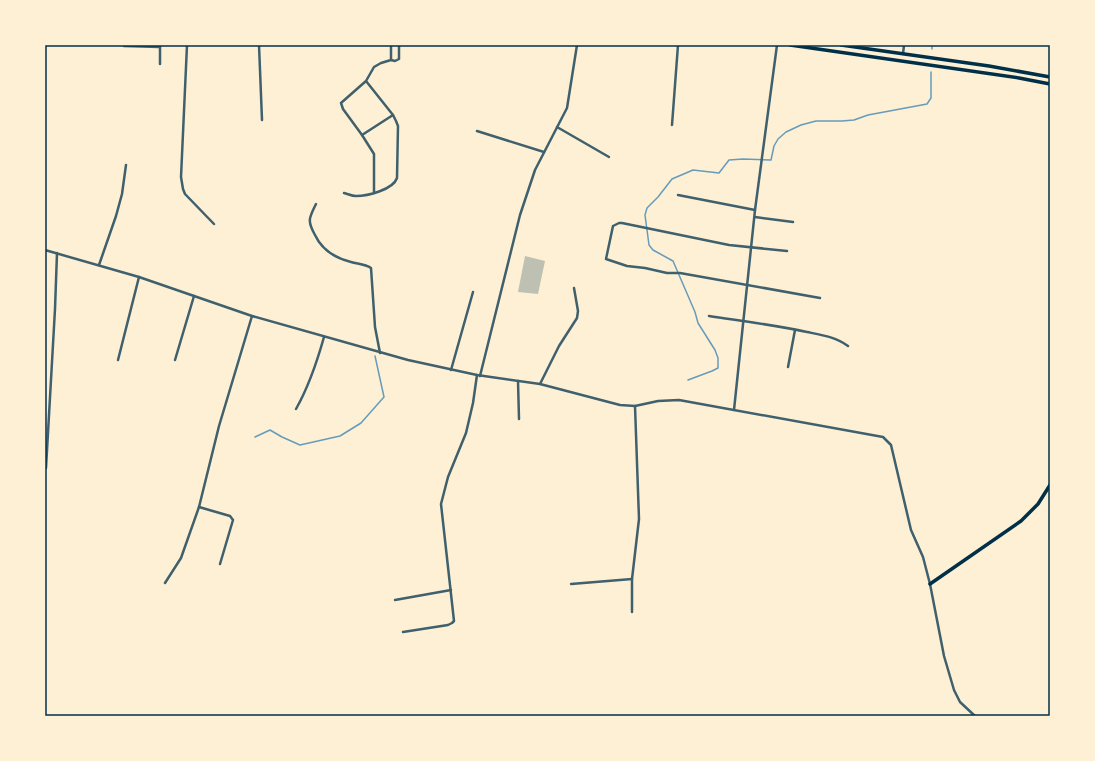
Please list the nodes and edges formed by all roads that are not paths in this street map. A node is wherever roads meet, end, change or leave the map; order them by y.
1 (187, 45) edge
2 (259, 45) edge
3 (391, 45) edge
4 (399, 45) edge
5 (577, 45) edge
6 (678, 45) edge
7 (778, 45) edge
8 (790, 45) edge
9 (841, 45) edge
10 (904, 45) edge
11 (124, 46) edge
12 (160, 46) edge
13 (903, 54) junction
14 (391, 60) junction
15 (160, 64) dead end
16 (1050, 77) edge
17 (366, 81) junction
18 (1050, 84) edge
19 (393, 115) junction
20 (262, 120) dead end
21 (672, 125) dead end
22 (557, 127) junction
23 (477, 131) dead end
24 (362, 135) junction
25 (544, 152) junction
26 (609, 157) dead end
27 (126, 165) dead end
28 (344, 193) dead end
29 (374, 193) junction
30 (678, 195) dead end
31 (316, 204) dead end
32 (755, 210) junction
33 (755, 217) junction
34 (793, 222) dead end
35 (214, 224) dead end
36 (751, 248) junction
37 (45, 250) edge
38 (787, 251) dead end
39 (57, 253) junction
40 (99, 265) junction
41 (139, 277) junction
42 (748, 285) junction
43 (574, 288) dead end
44 (473, 292) dead end
45 (194, 296) junction
46 (820, 298) dead end
47 (252, 316) junction
48 (709, 316) dead end
49 (743, 321) junction
50 (795, 330) junction
51 (324, 337) junction
52 (848, 346) dead end
53 (380, 353) junction
54 (118, 360) dead end
55 (175, 360) dead end
56 (788, 367) dead end
57 (451, 370) junction
58 (478, 375) junction
59 (518, 381) junction
60 (540, 384) junction
61 (635, 406) junction
62 (296, 409) dead end
63 (734, 410) junction
64 (519, 419) dead end
65 (46, 468) dead end
66 (1050, 485) edge
67 (199, 507) junction
68 (220, 564) dead end
69 (632, 579) junction
70 (165, 583) dead end
71 (571, 584) dead end
72 (930, 584) junction
73 (451, 590) junction
74 (395, 600) dead end
75 (632, 612) dead end
76 (403, 632) dead end
77 (975, 716) edge

1 - 35 street
2 - 20 street
3 - 14 street
4 - 14 street
5 - 22 street
6 - 21 street
7 - 32 street
8 - 18 main road
9 - 13 main road
10 - 13 street
11 - 12 street
12 - 15 street
13 - 16 main road
14 - 17 street
17 - 19 street
17 - 24 street
19 - 24 street
19 - 29 street
22 - 25 street
22 - 26 street
23 - 25 street
24 - 29 street
25 - 58 street
27 - 40 street
28 - 29 street
30 - 32 street
31 - 53 street
32 - 33 street
33 - 34 street
33 - 36 street
36 - 38 street
36 - 42 street
36 - 42 street
37 - 39 street
39 - 40 street
39 - 65 street
40 - 41 street
41 - 45 street
41 - 54 street
42 - 46 street
42 - 49 street
43 - 60 street
44 - 57 street
45 - 47 street
45 - 55 street
47 - 51 street
47 - 67 street
48 - 49 street
49 - 50 street
49 - 63 street
50 - 52 street
50 - 56 street
51 - 53 street
51 - 62 street
53 - 57 street
57 - 58 street
58 - 59 street
58 - 73 street
59 - 60 street
59 - 64 street
60 - 61 street
61 - 63 street
61 - 69 street
63 - 72 street
66 - 72 main road
67 - 68 street
67 - 70 street
69 - 71 street
69 - 75 street
72 - 77 street
73 - 74 street
73 - 76 street

